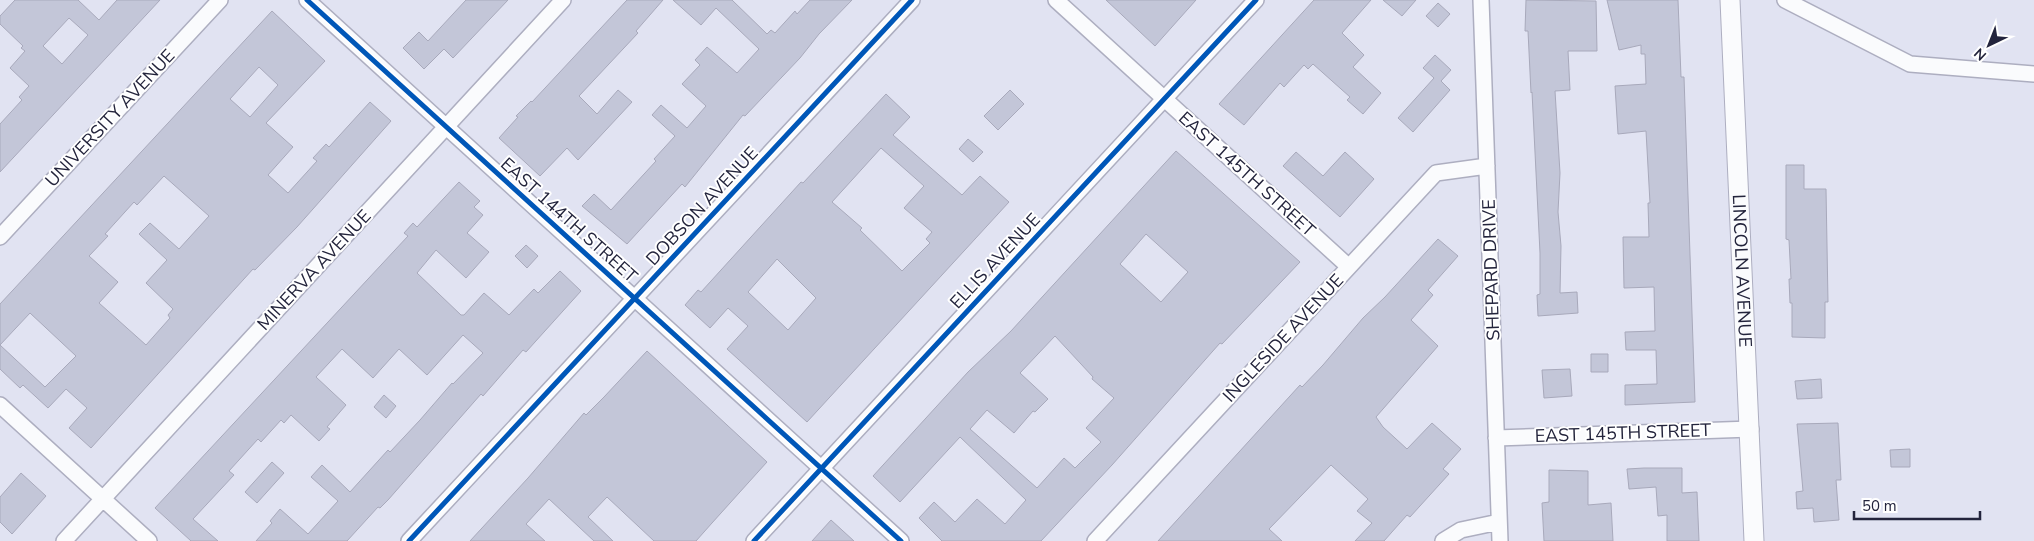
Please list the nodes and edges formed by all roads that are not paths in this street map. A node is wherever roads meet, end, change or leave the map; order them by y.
1 (220, 0) edge
2 (307, 0) edge
3 (564, 0) edge
4 (912, 0) edge
5 (1056, 0) edge
6 (1256, 0) edge
7 (1481, 0) edge
8 (1730, 0) edge
9 (1785, 0) edge
10 (2034, 74) edge
11 (1164, 99) junction
12 (446, 127) junction
13 (1487, 166) junction
14 (0, 237) edge
15 (1349, 267) junction
16 (634, 298) junction
17 (0, 405) edge
18 (1751, 429) junction
19 (1496, 438) junction
20 (821, 468) junction
21 (103, 499) junction
22 (1499, 522) junction
23 (64, 541) edge
24 (149, 541) edge
25 (409, 541) edge
26 (754, 541) edge
27 (901, 541) edge
28 (1095, 541) edge
29 (1443, 541) edge
30 (1500, 541) edge
31 (1754, 541) edge

1 - 14 street, UNIVERSITY AVENUE
2 - 12 street, EAST 144TH STREET
3 - 12 street, MINERVA AVENUE
4 - 16 street, DOBSON AVENUE
5 - 11 street, EAST 145TH STREET
6 - 11 street, ELLIS AVENUE
7 - 13 street, SHEPARD DRIVE
8 - 18 street, LINCOLN AVENUE
9 - 10 street
11 - 15 street, EAST 145TH STREET
11 - 20 street, ELLIS AVENUE
12 - 16 street, EAST 144TH STREET
12 - 21 street, MINERVA AVENUE
13 - 15 street, INGLESIDE AVENUE
13 - 19 street, SHEPARD DRIVE
15 - 28 street, INGLESIDE AVENUE
16 - 20 street, EAST 144TH STREET
16 - 25 street, DOBSON AVENUE
17 - 21 street
18 - 19 street, EAST 145TH STREET
18 - 31 street, LINCOLN AVENUE
19 - 22 street, SHEPARD DRIVE
20 - 26 street, ELLIS AVENUE
20 - 27 street, EAST 144TH STREET
21 - 23 street, MINERVA AVENUE
21 - 24 street
22 - 29 street
22 - 30 street, SHEPARD DRIVE

